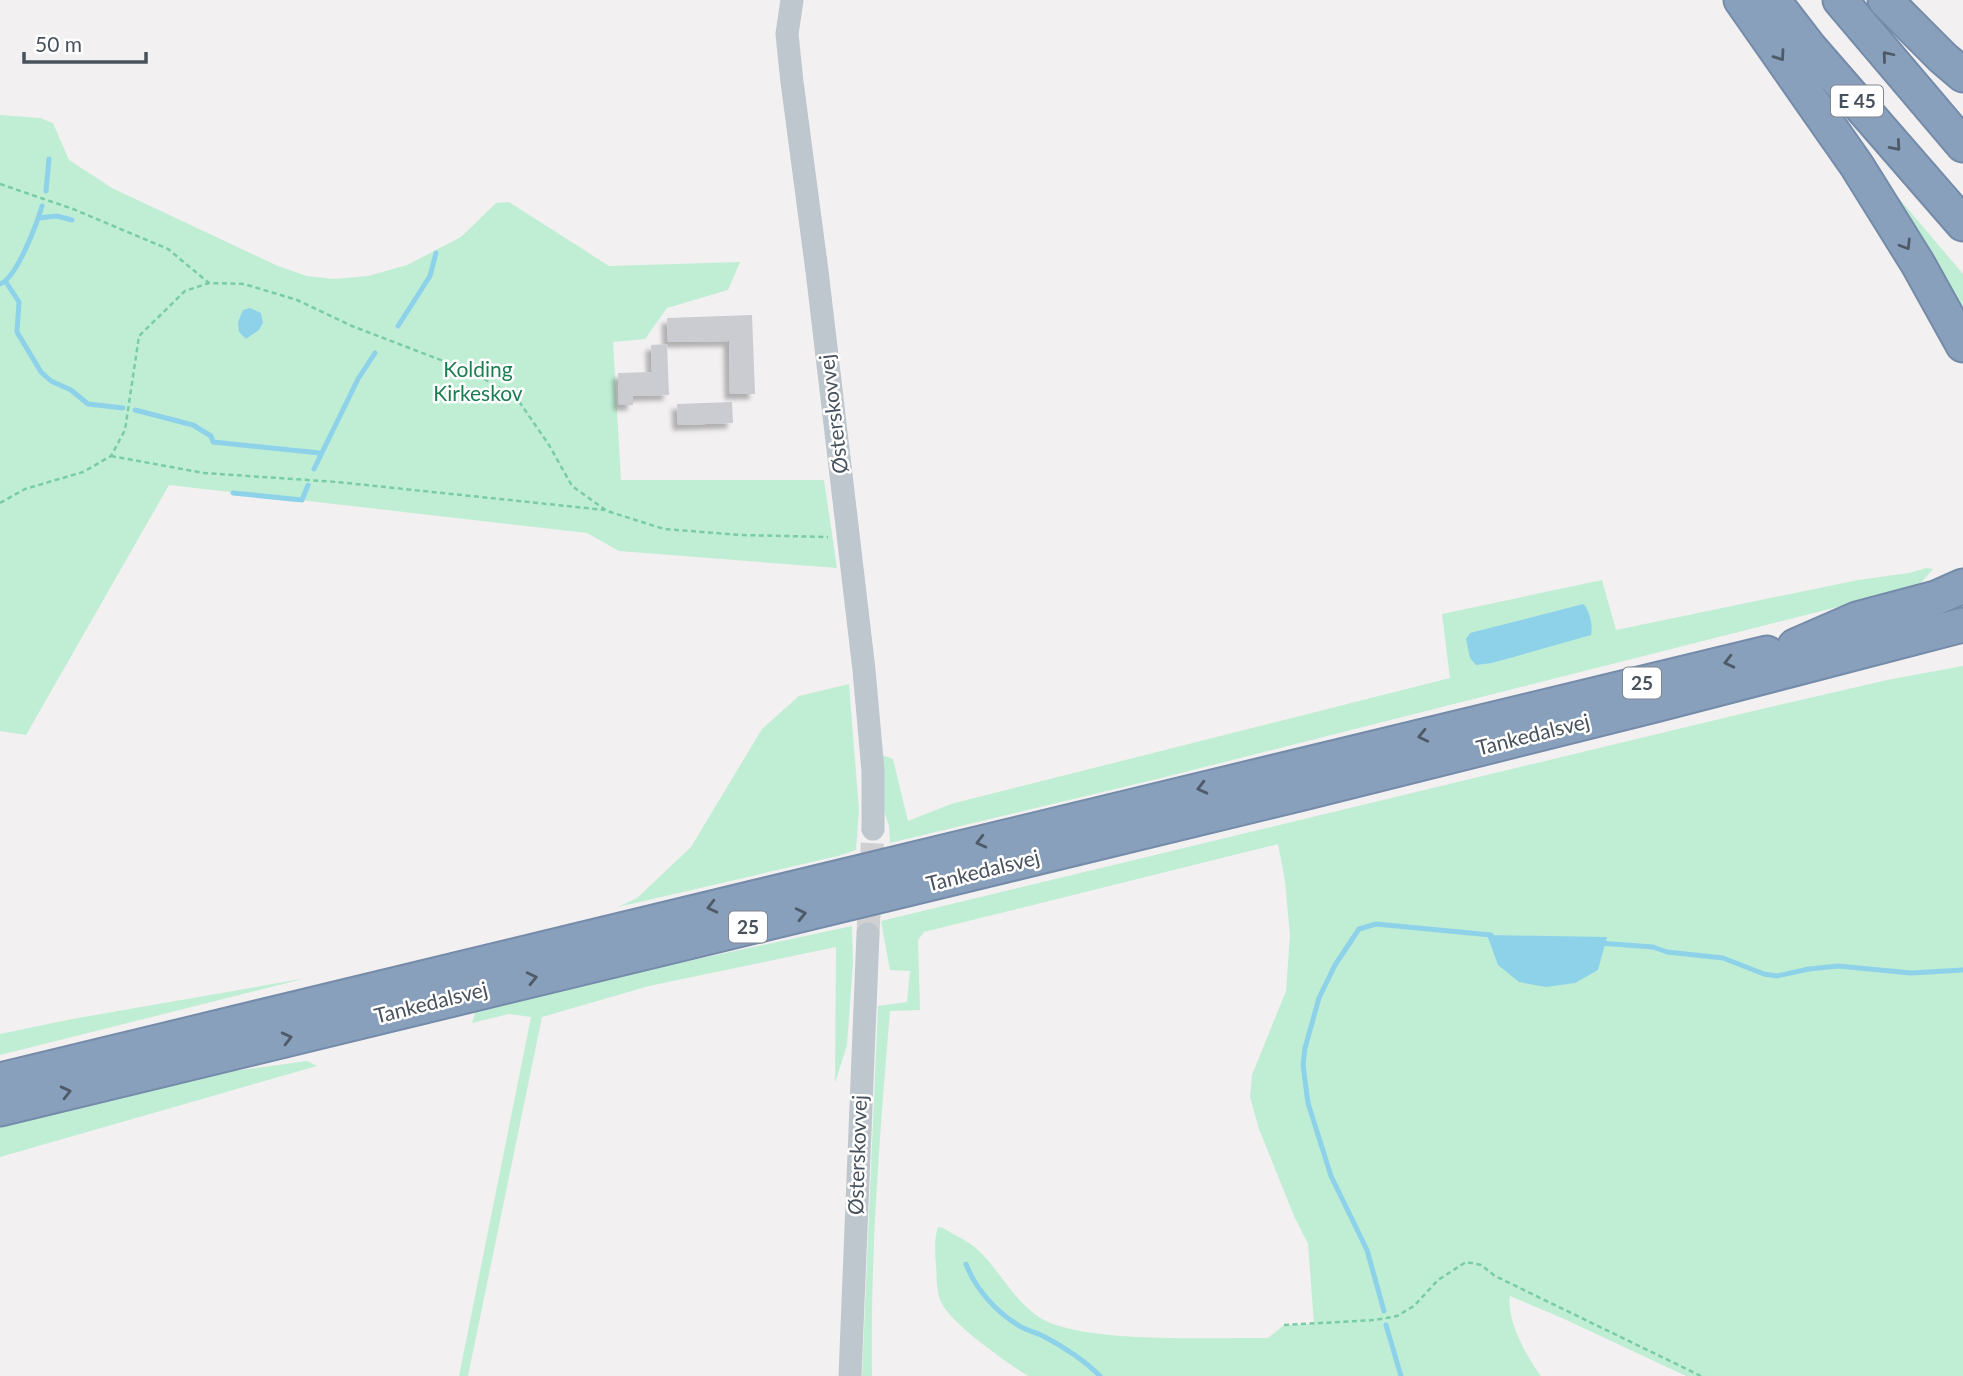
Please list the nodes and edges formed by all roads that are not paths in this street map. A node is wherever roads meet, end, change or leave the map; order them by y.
1 (792, 0) edge
2 (1741, 0) edge
3 (1773, 0) edge
4 (1840, 0) edge
5 (1885, 0) edge
6 (1963, 75) edge
7 (1963, 145) edge
8 (1963, 224) edge
9 (1963, 345) edge
10 (1963, 586) edge
11 (1963, 601) edge
12 (1963, 625) edge
13 (1963, 638) edge
14 (1799, 655) junction
15 (873, 829) tunnel mouth
16 (868, 934) tunnel mouth
17 (0, 1080) edge
18 (0, 1109) edge
19 (850, 1376) edge

1 - 15 street, Østerskovvej
2 -> 9 highway
3 -> 8 highway, E 45
7 -> 4 highway, E 45
5 - 6 highway
10 - 14 highway
11 - 14 highway, Tankedalsvej / 25
12 - 14 highway, Tankedalsvej / 25
13 - 14 highway
14 -> 17 highway, Tankedalsvej / 25
18 -> 14 highway, Tankedalsvej / 25
16 - 19 street, Østerskovvej

